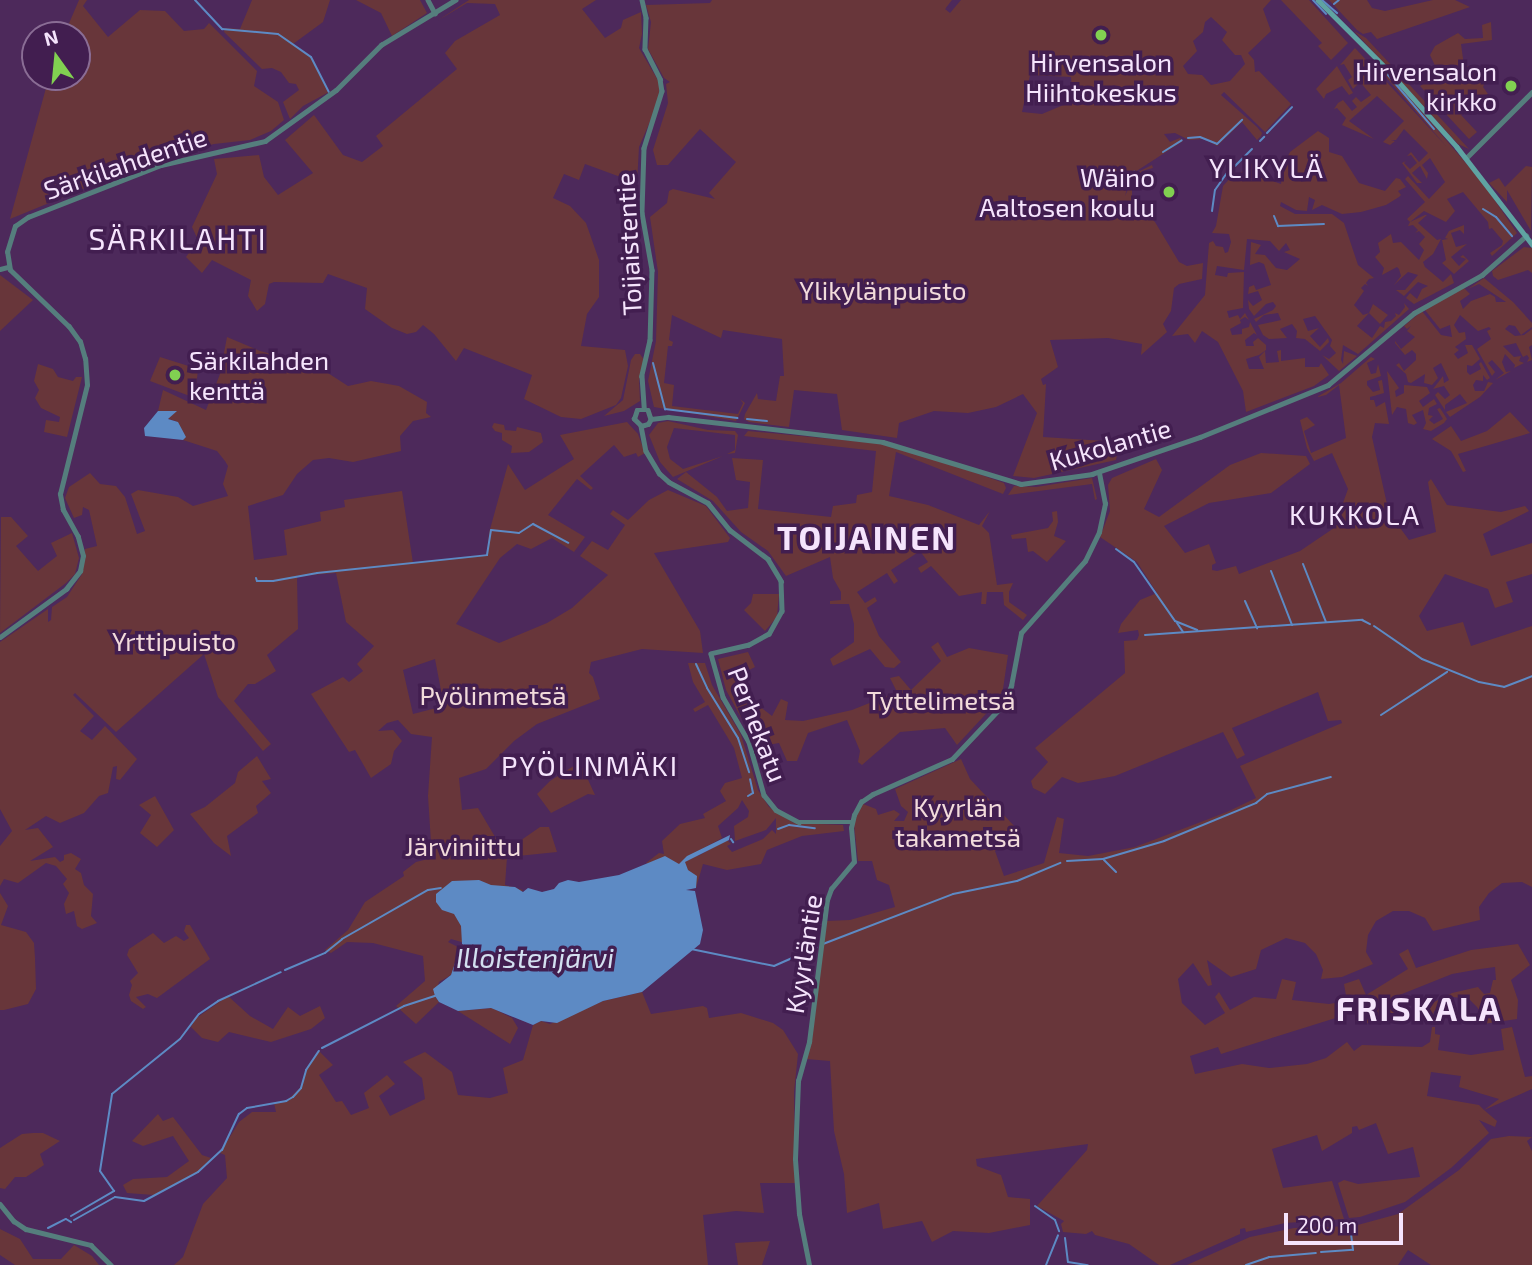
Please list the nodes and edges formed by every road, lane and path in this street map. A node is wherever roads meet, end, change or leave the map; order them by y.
1 (428, 0) edge
2 (455, 0) edge
3 (642, 0) edge
4 (1318, 0) edge
5 (435, 13) junction
6 (1532, 92) edge
7 (1466, 158) junction
8 (1525, 236) junction
9 (1532, 244) edge
10 (8, 267) junction
11 (0, 270) edge
12 (644, 408) junction
13 (651, 419) junction
14 (641, 426) junction
15 (1099, 473) junction
16 (0, 637) edge
17 (852, 822) junction
18 (0, 1204) edge
19 (111, 1265) edge
20 (809, 1265) edge

1 - 5 street
2 - 5 street, Särkilahdentie
3 - 12 street, Toijaistentie
4 - 7 main road
5 - 10 street, Särkilahdentie
6 - 7 street
7 - 8 main road
8 - 9 main road
8 - 15 street, Kukolantie
10 - 11 street
10 - 16 street
12 - 13 street
12 - 14 street
13 - 14 street
13 - 15 street, Kukolantie
14 - 17 street, Perhekatu
15 - 17 street
17 - 20 street, Kyyrläntie
18 - 19 street

